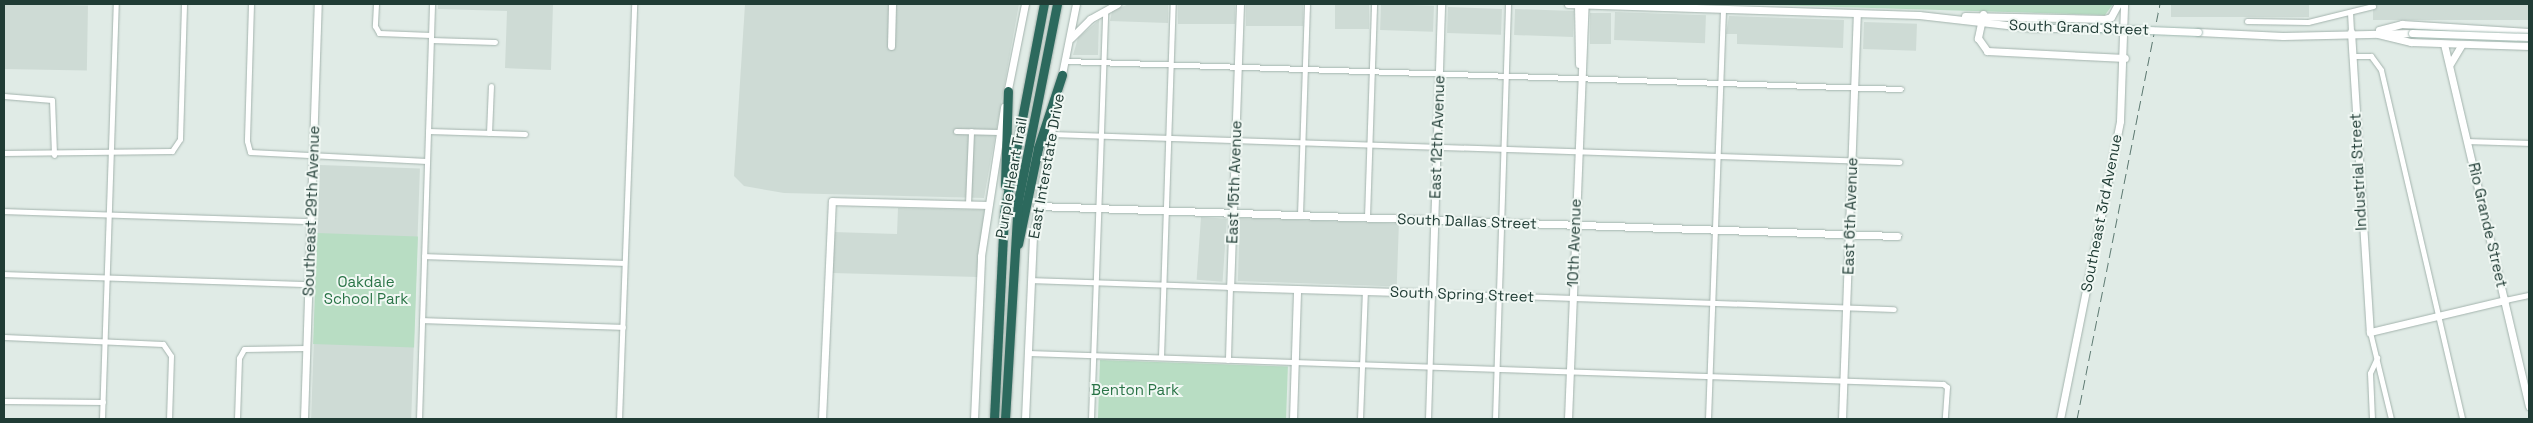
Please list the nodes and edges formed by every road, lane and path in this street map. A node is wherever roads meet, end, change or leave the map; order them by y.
1 (116, 4) edge
2 (184, 4) edge
3 (251, 4) edge
4 (318, 4) edge
5 (376, 4) edge
6 (432, 4) edge
7 (634, 4) edge
8 (892, 4) edge
9 (1023, 4) edge
10 (1044, 4) edge
11 (1057, 4) edge
12 (1117, 4) edge
13 (1173, 4) edge
14 (1240, 4) edge
15 (1307, 4) edge
16 (1374, 4) edge
17 (1441, 4) edge
18 (1508, 4) edge
19 (1568, 4) edge
20 (1578, 4) edge
21 (1585, 4) edge
22 (1601, 4) edge
23 (2118, 4) edge
24 (2124, 4) edge
25 (1074, 6) edge
26 (2373, 6) dead end
27 (1723, 9) junction
28 (1105, 10) junction
29 (2350, 12) junction
30 (1857, 13) junction
31 (1983, 14) junction
32 (1954, 17) junction
33 (1978, 21) junction
34 (2247, 21) dead end
35 (2508, 28) junction
36 (2351, 32) junction
37 (2373, 32) junction
38 (2529, 32) edge
39 (431, 37) junction
40 (2529, 37) edge
41 (1069, 40) junction
42 (495, 42) dead end
43 (2447, 44) junction
44 (2462, 44) junction
45 (891, 46) dead end
46 (2508, 46) junction
47 (2529, 46) edge
48 (2352, 56) junction
49 (2125, 58) junction
50 (1065, 61) junction
51 (1103, 62) junction
52 (1171, 64) junction
53 (1238, 66) junction
54 (2450, 66) junction
55 (1580, 67) junction
56 (1305, 69) junction
57 (1372, 71) junction
58 (1439, 73) junction
59 (1062, 75) junction
60 (1506, 76) junction
61 (1580, 78) junction
62 (1720, 83) junction
63 (491, 86) dead end
64 (1854, 87) junction
65 (1901, 89) dead end
66 (1008, 91) junction
67 (4, 96) edge
68 (428, 131) junction
69 (956, 131) dead end
70 (971, 131) junction
71 (489, 132) junction
72 (999, 132) junction
73 (524, 134) dead end
74 (1051, 134) junction
75 (1101, 135) junction
76 (1168, 137) junction
77 (1236, 139) junction
78 (2468, 141) junction
79 (1303, 142) junction
80 (2529, 143) edge
81 (1370, 144) junction
82 (1437, 146) junction
83 (1504, 149) junction
84 (111, 150) junction
85 (1577, 151) junction
86 (4, 153) edge
87 (54, 155) junction
88 (1718, 156) junction
89 (313, 157) junction
90 (1852, 160) junction
91 (427, 161) junction
92 (1900, 162) dead end
93 (968, 204) junction
94 (986, 205) junction
95 (1037, 206) junction
96 (1099, 208) junction
97 (4, 211) edge
98 (1166, 211) junction
99 (1233, 213) junction
100 (109, 214) junction
101 (1300, 215) junction
102 (1367, 218) junction
103 (1434, 220) junction
104 (310, 221) junction
105 (1501, 222) junction
106 (1575, 225) junction
107 (1003, 227) junction
108 (1715, 230) junction
109 (1849, 234) junction
110 (1896, 236) dead end
111 (424, 256) junction
112 (624, 263) junction
113 (4, 274) edge
114 (107, 278) junction
115 (1030, 280) junction
116 (1096, 282) junction
117 (308, 284) junction
118 (1163, 284) junction
119 (1230, 287) junction
120 (1297, 289) junction
121 (1011, 291) junction
122 (1365, 291) junction
123 (1432, 293) junction
124 (1499, 295) junction
125 (2529, 295) edge
126 (1572, 298) junction
127 (2505, 300) junction
128 (1712, 303) junction
129 (1846, 307) junction
130 (1894, 309) dead end
131 (2438, 316) junction
132 (422, 320) junction
133 (624, 326) junction
134 (2370, 332) junction
135 (4, 337) edge
136 (105, 340) junction
137 (306, 348) junction
138 (1028, 353) junction
139 (1094, 355) junction
140 (1161, 357) junction
141 (2376, 358) junction
142 (1228, 360) junction
143 (1295, 362) junction
144 (1362, 364) junction
145 (1429, 366) junction
146 (1496, 369) junction
147 (1570, 370) junction
148 (1710, 376) junction
149 (1844, 381) junction
150 (4, 401) edge
151 (103, 402) junction
152 (2529, 406) edge
153 (102, 419) edge
154 (169, 419) edge
155 (237, 419) edge
156 (304, 419) edge
157 (418, 419) edge
158 (619, 419) edge
159 (822, 419) edge
160 (974, 419) edge
161 (994, 419) edge
162 (1005, 419) edge
163 (1025, 419) edge
164 (1092, 419) edge
165 (1293, 419) edge
166 (1360, 419) edge
167 (1428, 419) edge
168 (1495, 419) edge
169 (1568, 419) edge
170 (1708, 419) edge
171 (1842, 419) edge
172 (1945, 419) edge
173 (2060, 419) edge
174 (2372, 419) edge
175 (2391, 419) edge
176 (2462, 419) edge

1 - 84 street
2 - 84 street
3 - 89 street
4 - 89 main road, Southeast 29th Avenue
5 - 39 street
6 - 39 street
7 - 112 street
8 - 45 main road
9 - 66 main road
10 - 107 highway, Purple Heart Trail
11 - 121 highway, Purple Heart Trail
12 - 28 main road
13 - 52 street
14 - 53 main road, East 15th Avenue
15 - 56 street
16 - 57 street
17 - 58 main road, East 12th Avenue
18 - 60 street
19 - 20 main road, South Grand Street
20 - 21 main road, South Grand Street
20 - 55 main road, 10th Avenue
21 - 22 main road, South Grand Street
21 - 55 main road, 10th Avenue
22 - 27 main road, South Grand Street
23 - 31 main road
24 - 49 main road, Southeast 3rd Avenue
25 - 41 main road, East Interstate Drive
26 - 29 street
27 - 30 main road, South Grand Street
27 - 62 street
28 - 41 main road
28 - 51 street
29 - 34 street
29 - 36 street, Industrial Street
30 - 32 main road, South Grand Street
30 - 64 main road, East 6th Avenue
31 - 32 main road
31 - 33 main road
32 - 33 main road, South Grand Street
33 - 36 main road, South Grand Street, bridge
33 - 49 main road
35 - 37 main road
35 - 38 main road
35 - 46 main road
36 - 37 main road, South Grand Street
36 - 48 main road, Industrial Street
37 - 40 main road, bridge
37 - 43 main road
39 - 42 street
39 - 68 street
41 - 50 main road, East Interstate Drive
43 - 44 main road
43 - 54 main road, Rio Grande Street
44 - 46 main road
44 - 54 main road
46 - 47 main road
48 - 131 street
48 - 134 main road, Industrial Street
49 - 173 main road, Southeast 3rd Avenue
50 - 51 street
50 - 59 main road, East Interstate Drive
51 - 52 street
51 - 75 street
52 - 53 street
52 - 76 street
53 - 56 street
53 - 77 main road, East 15th Avenue
54 - 78 main road, Rio Grande Street
55 - 61 main road, 10th Avenue
56 - 57 street
56 - 79 street
57 - 58 street
57 - 81 street
58 - 60 street
58 - 82 main road, East 12th Avenue
59 - 74 main road, East Interstate Drive
59 - 121 highway
60 - 61 street
60 - 83 street
61 - 62 street
61 - 85 main road, 10th Avenue
62 - 64 street
62 - 88 street
63 - 71 street
64 - 65 street
64 - 90 main road, East 6th Avenue
66 - 72 main road
66 - 107 highway
67 - 87 street
68 - 71 street
68 - 91 street
69 - 70 street
70 - 72 street
70 - 93 street
71 - 73 street
72 - 94 main road
74 - 75 street
74 - 95 main road, East Interstate Drive
75 - 76 street
75 - 96 street
76 - 77 street
76 - 98 street
77 - 79 street
77 - 99 main road, East 15th Avenue
78 - 80 street
78 - 127 main road, Rio Grande Street
79 - 81 street
79 - 101 street
81 - 82 street
81 - 102 street
82 - 83 street
82 - 103 main road, East 12th Avenue
83 - 85 street
83 - 105 street
84 - 87 street
84 - 100 street
85 - 88 street
85 - 106 main road, 10th Avenue
86 - 87 street
88 - 90 street
88 - 108 street
89 - 91 street
89 - 104 main road, Southeast 29th Avenue
90 - 92 street
90 - 109 main road, East 6th Avenue
91 - 111 street
93 - 94 main road
93 - 159 main road
94 - 160 main road
95 - 96 main road, South Dallas Street
95 - 115 main road, East Interstate Drive
96 - 98 main road, South Dallas Street
96 - 116 street
97 - 100 street
98 - 99 main road, South Dallas Street
98 - 118 street
99 - 101 main road, South Dallas Street
99 - 119 main road, East 15th Avenue
100 - 104 street
100 - 114 street
101 - 102 main road, South Dallas Street
102 - 103 main road, South Dallas Street
103 - 105 main road, South Dallas Street
103 - 123 main road, East 12th Avenue
104 - 117 main road, Southeast 29th Avenue
105 - 106 main road, South Dallas Street
105 - 124 street
106 - 108 main road, South Dallas Street
106 - 126 main road, 10th Avenue
107 - 161 highway, Purple Heart Trail
108 - 109 main road, South Dallas Street
108 - 128 street
109 - 110 main road, South Dallas Street
109 - 129 main road, East 6th Avenue
111 - 112 street
111 - 132 street
112 - 133 street
113 - 114 street
114 - 117 street
114 - 136 street
115 - 116 street, South Spring Street
115 - 138 main road, East Interstate Drive
116 - 118 street, South Spring Street
116 - 139 street
117 - 137 main road, Southeast 29th Avenue
118 - 119 street, South Spring Street
118 - 140 street
119 - 120 main road, South Spring Street
119 - 142 street, East 15th Avenue
120 - 122 main road, South Spring Street
120 - 143 main road
121 - 162 highway, Purple Heart Trail
122 - 123 main road, South Spring Street
122 - 144 street
123 - 124 street, South Spring Street
123 - 145 street, East 12th Avenue
124 - 126 street, South Spring Street
124 - 146 street
125 - 127 street
126 - 128 street, South Spring Street
126 - 147 main road, 10th Avenue
127 - 131 main road
127 - 152 main road, Rio Grande Street
128 - 129 street, South Spring Street
128 - 148 street
129 - 130 street, South Spring Street
129 - 149 main road, East 6th Avenue
131 - 134 main road
131 - 176 street
132 - 133 street
132 - 157 street
133 - 158 street
134 - 141 street
135 - 136 street
136 - 151 street
136 - 154 street
137 - 155 street
137 - 156 main road, Southeast 29th Avenue
138 - 139 street
138 - 163 main road, East Interstate Drive
139 - 140 street
139 - 164 street
140 - 142 street
141 - 174 street
141 - 175 street
142 - 143 street
143 - 144 street
143 - 165 main road
144 - 145 street
144 - 166 street
145 - 146 street
145 - 167 street, East 12th Avenue
146 - 147 street
146 - 168 street
147 - 148 street
147 - 169 main road, 10th Avenue
148 - 149 street
148 - 170 street
149 - 171 main road, East 6th Avenue
149 - 172 street
150 - 151 street
151 - 153 street

